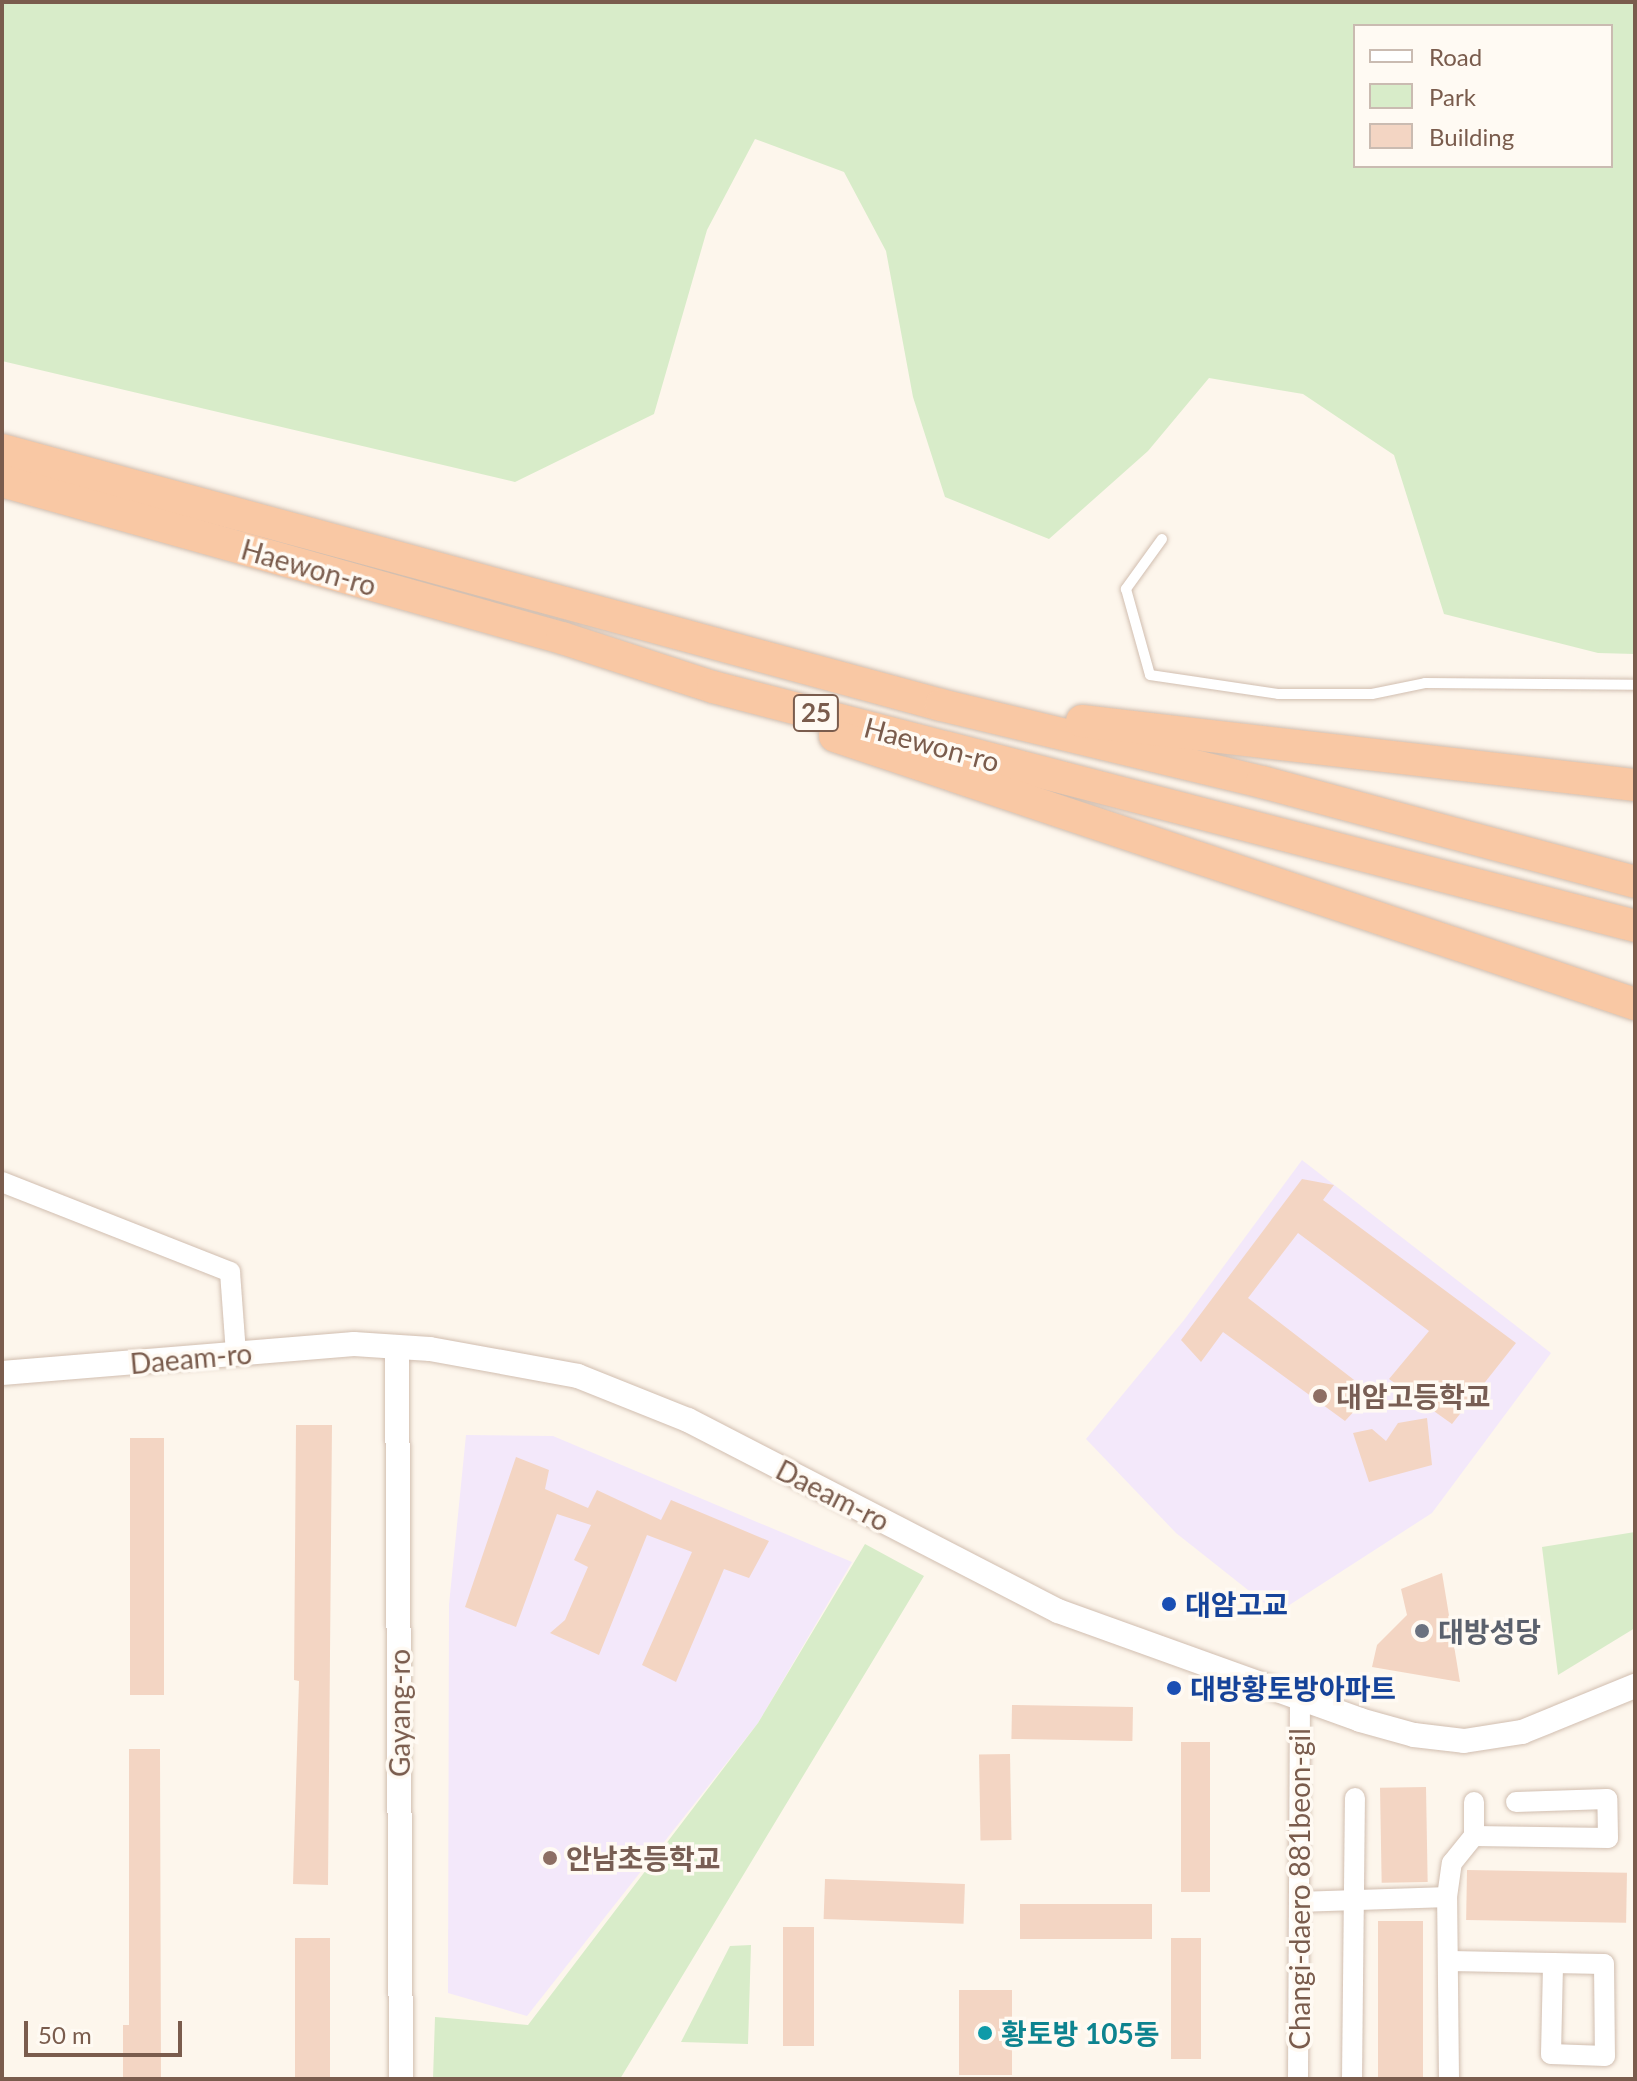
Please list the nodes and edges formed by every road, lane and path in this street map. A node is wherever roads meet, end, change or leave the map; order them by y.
1 (2, 450) edge
2 (2, 481) edge
3 (1162, 539) dead end
4 (1635, 685) edge
5 (713, 687) junction
6 (941, 705) junction
7 (1635, 785) edge
8 (1635, 882) edge
9 (1635, 926) edge
10 (1635, 1004) edge
11 (2, 1182) edge
12 (397, 1347) junction
13 (236, 1354) junction
14 (2, 1373) edge
15 (1635, 1686) edge
16 (1300, 1699) junction
17 (1355, 1798) dead end
18 (1474, 1802) dead end
19 (1516, 1802) dead end
20 (1474, 1836) junction
21 (1447, 1897) junction
22 (1353, 1899) junction
23 (1299, 1902) junction
24 (1450, 1961) junction
25 (1553, 1963) junction
26 (401, 2079) edge
27 (1298, 2079) edge
28 (1352, 2079) edge
29 (1449, 2079) edge

1 - 6 highway, Haewon-ro / 25
2 - 5 highway, Haewon-ro / 25
3 - 4 lane
5 - 9 highway, Haewon-ro / 25
5 - 10 highway
6 - 7 highway
6 - 8 highway, Haewon-ro / 25
11 - 13 street
12 - 13 street, Daeam-ro
12 - 16 street, Daeam-ro
12 - 26 street, Gayang-ro
13 - 14 street, Daeam-ro
15 - 16 street, Daeam-ro
16 - 23 street, Changi-daero 881beon-gil
17 - 22 street
18 - 20 street
19 - 20 street
20 - 21 street
21 - 22 street
21 - 24 street
22 - 23 street
22 - 28 street
23 - 27 street, Changi-daero 881beon-gil
24 - 25 street
24 - 29 street
25 - 25 street

